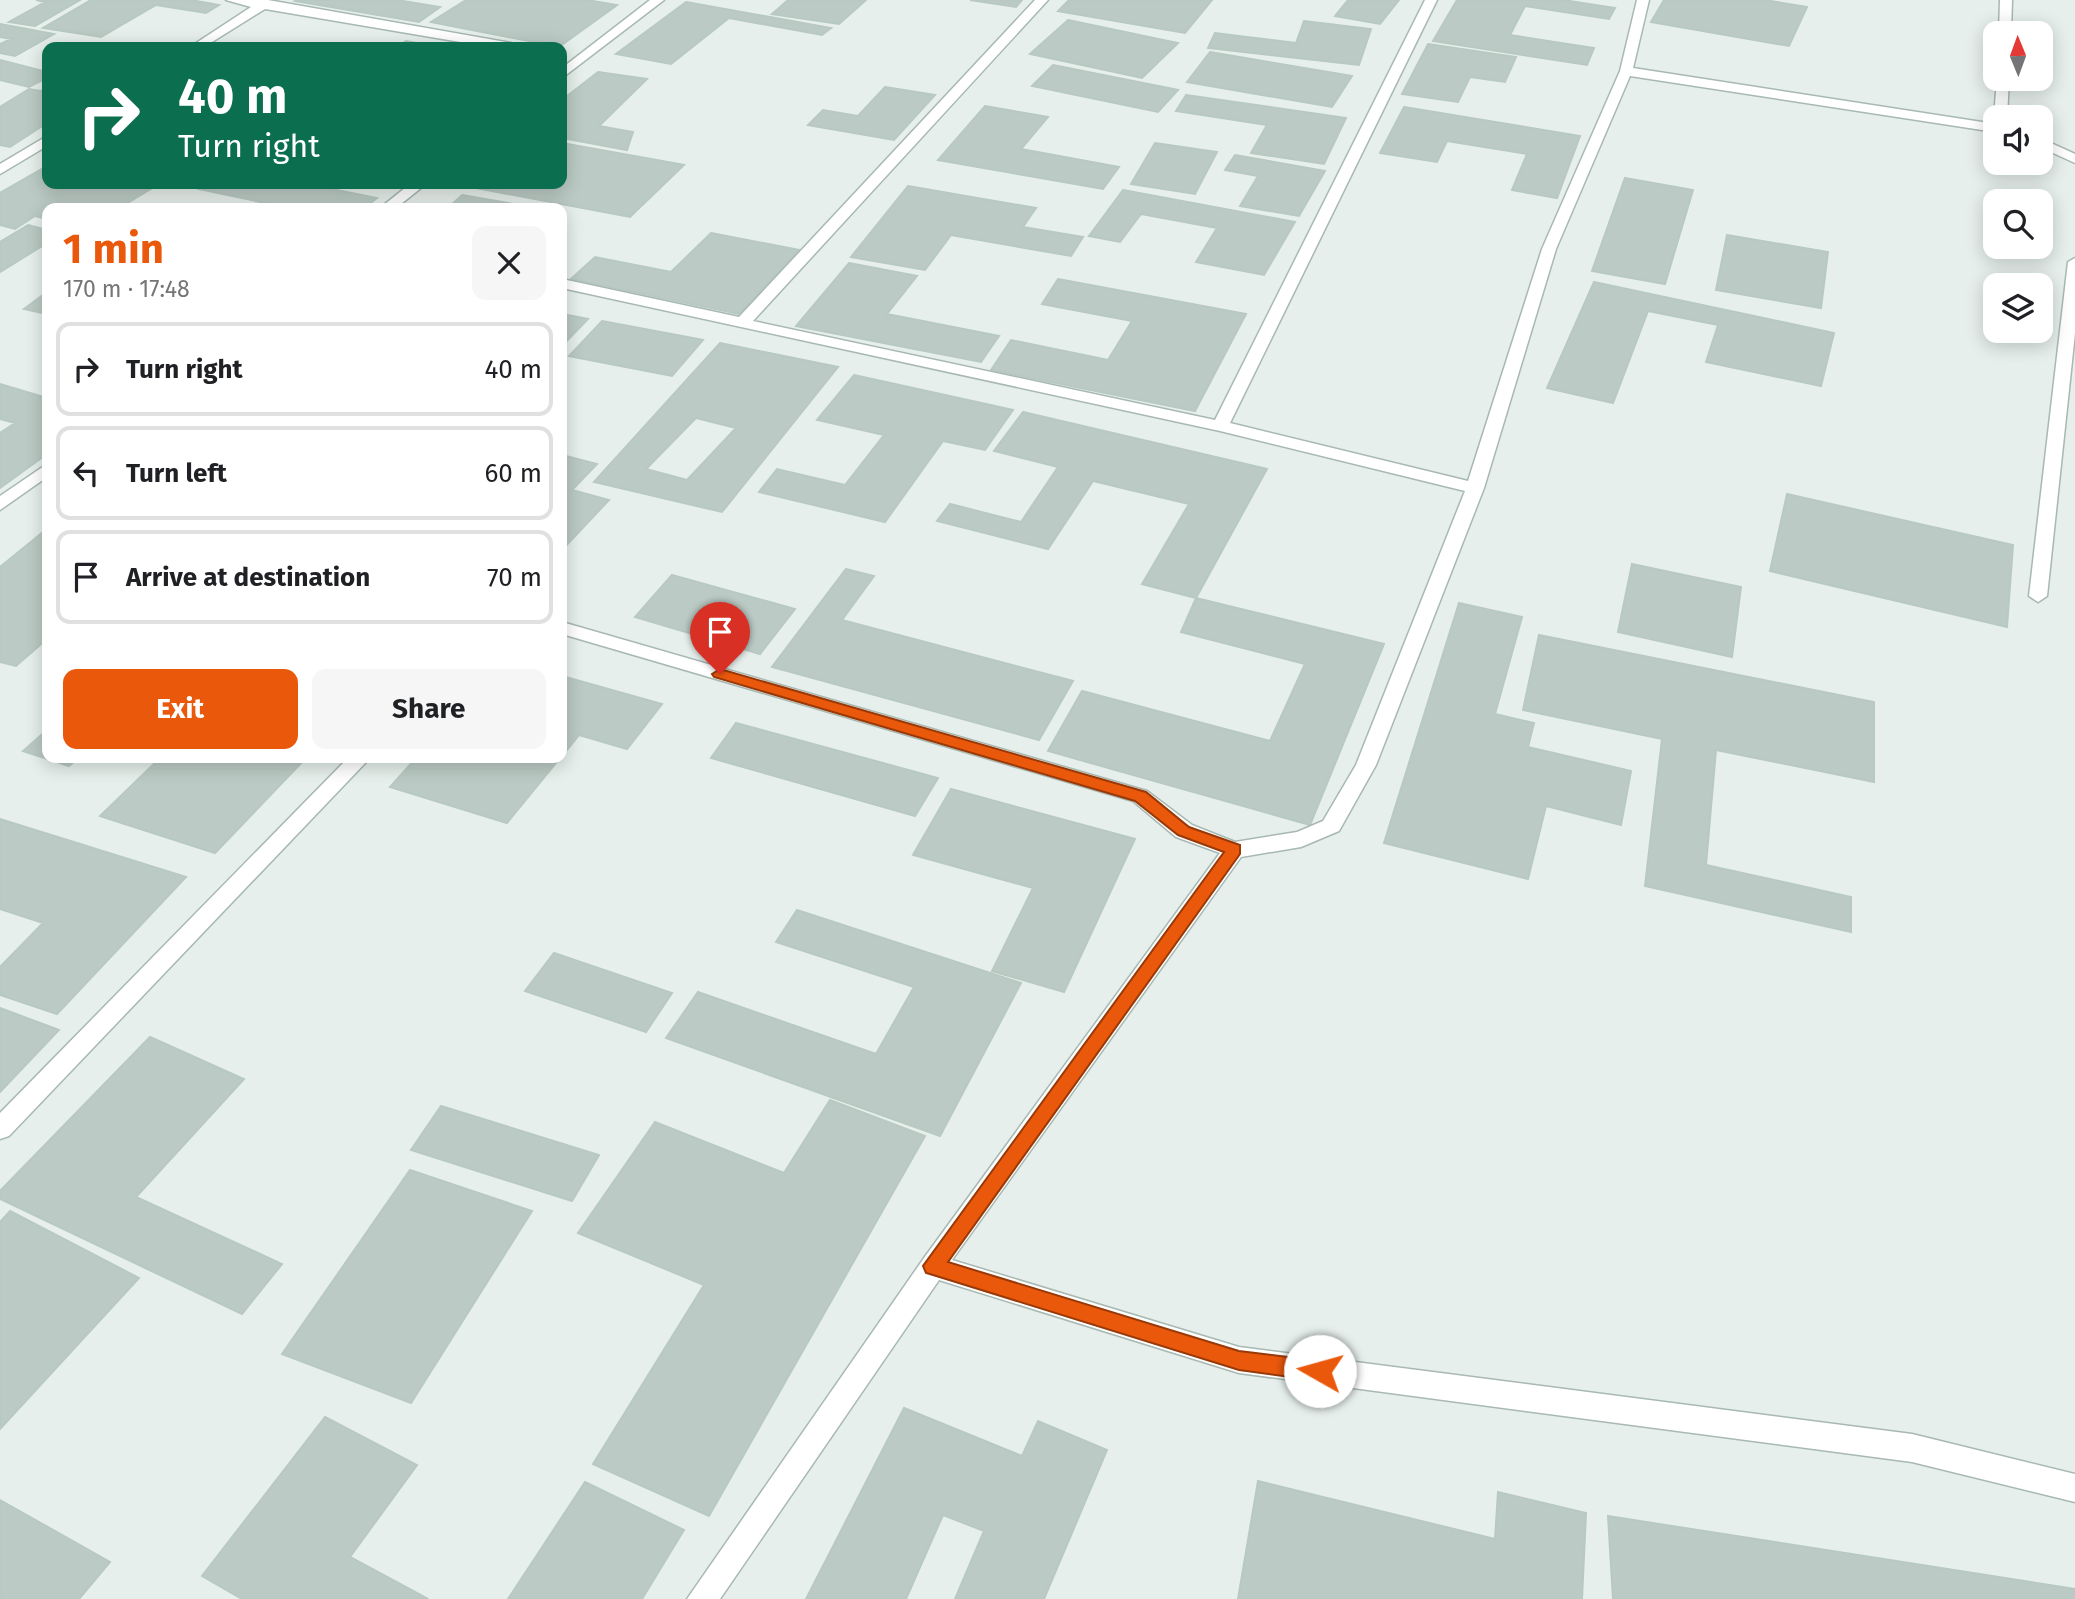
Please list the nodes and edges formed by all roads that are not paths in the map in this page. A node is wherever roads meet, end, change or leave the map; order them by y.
1 (232, 0) edge
2 (658, 0) edge
3 (1042, 0) edge
4 (1431, 0) edge
5 (1643, 0) edge
6 (2006, 0) edge
7 (267, 3) edge
8 (2005, 21) edge
9 (204, 42) edge
10 (483, 42) edge
11 (567, 57) edge
12 (582, 59) junction
13 (567, 70) edge
14 (1626, 71) junction
15 (1983, 126) edge
16 (42, 143) edge
17 (2053, 148) edge
18 (2075, 159) edge
19 (0, 170) edge
20 (412, 189) edge
21 (394, 203) edge
22 (2075, 262) edge
23 (567, 285) edge
24 (742, 323) junction
25 (1220, 426) junction
26 (42, 473) edge
27 (25, 486) junction
28 (1475, 488) junction
29 (42, 490) edge
30 (0, 505) edge
31 (2038, 596) dead end
32 (567, 629) edge
33 (355, 763) edge
34 (1234, 850) junction
35 (0, 1129) edge
36 (933, 1266) junction
37 (2075, 1488) edge
38 (702, 1599) edge

1 - 7 street
2 - 12 street
3 - 24 street
4 - 25 street
5 - 14 street
6 - 8 street
7 - 9 street
7 - 10 street
11 - 12 street
12 - 13 street
14 - 15 street
14 - 28 street
16 - 19 street
17 - 18 street
20 - 21 street
22 - 31 street
23 - 24 street
24 - 25 street
25 - 28 street
26 - 27 street
27 - 29 street
27 - 30 street
28 - 34 street
32 - 34 street
33 - 35 street
34 - 36 street
36 - 37 street
36 - 38 street

